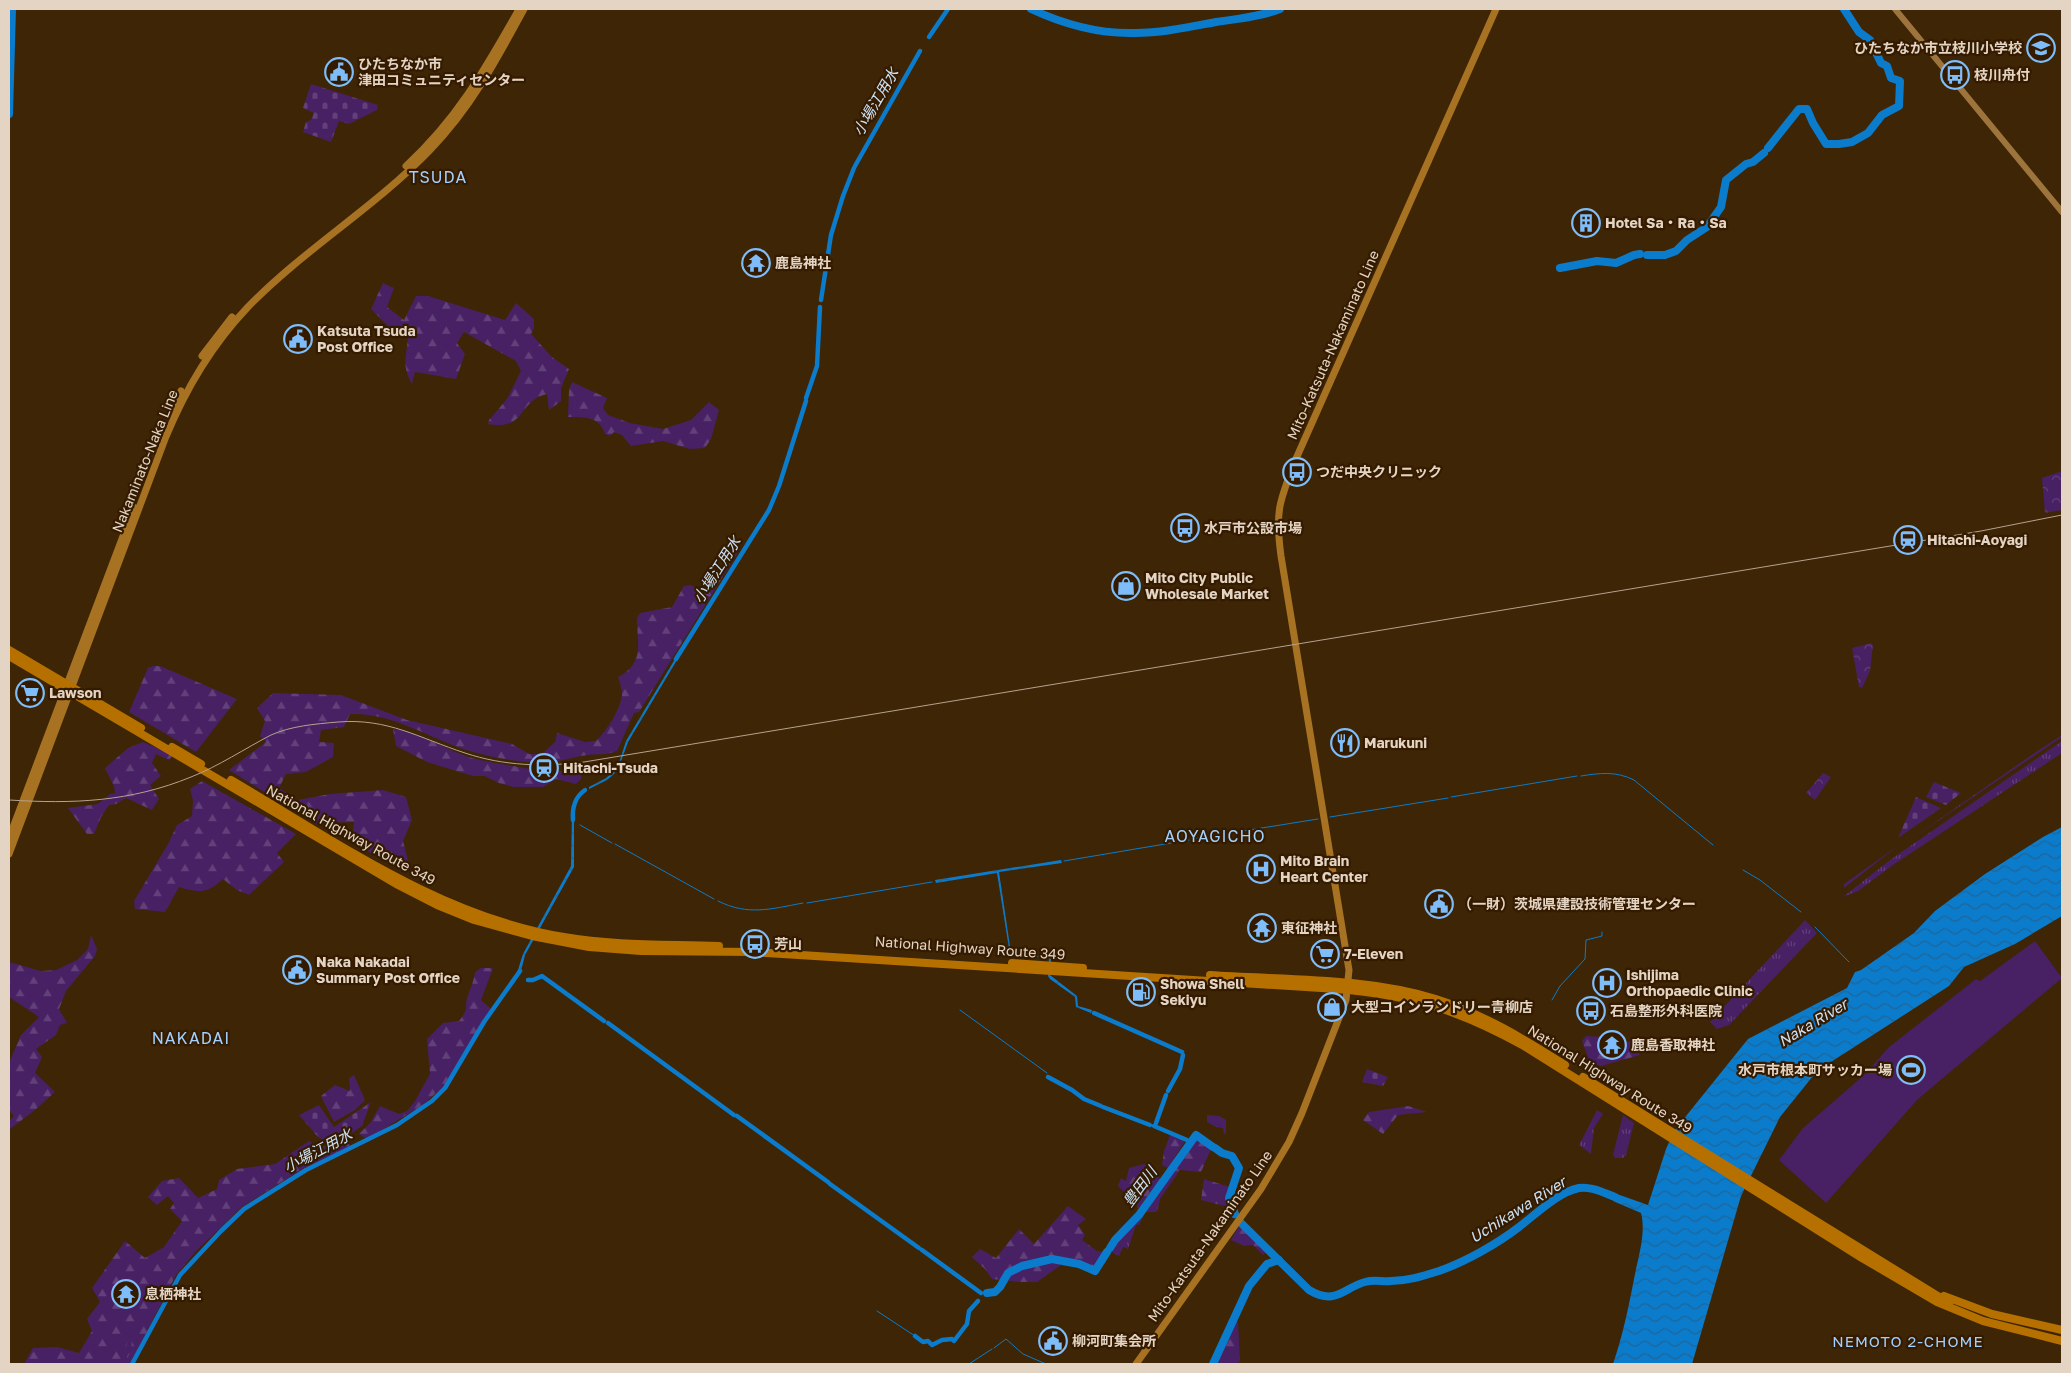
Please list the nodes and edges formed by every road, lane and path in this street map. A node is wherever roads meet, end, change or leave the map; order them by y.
1 (519, 9) edge
2 (524, 9) edge
3 (1496, 9) edge
4 (1896, 9) edge
5 (2062, 212) edge
6 (9, 650) edge
7 (9, 656) edge
8 (68, 688) junction
9 (22, 810) junction
10 (9, 838) edge
11 (9, 854) edge
12 (1349, 987) junction
13 (1920, 1289) junction
14 (2062, 1330) edge
15 (2062, 1336) edge
16 (2062, 1341) edge
17 (1136, 1364) edge

1 - 8 main road, Nakaminato-Naka Line
2 - 8 main road, Nakaminato-Naka Line
3 - 12 main road, Mito-Katsuta-Nakaminato Line
4 - 5 main road
6 - 8 highway, National Highway Route 349
7 - 8 highway, National Highway Route 349
8 - 9 main road, Nakaminato-Naka Line
8 - 12 highway, National Highway Route 349
9 - 10 main road, Nakaminato-Naka Line
9 - 11 main road, Nakaminato-Naka Line
12 - 13 highway, National Highway Route 349
12 - 17 main road, Mito-Katsuta-Nakaminato Line
13 - 14 highway, National Highway Route 349
13 - 15 highway, National Highway Route 349
13 - 16 highway, National Highway Route 349

